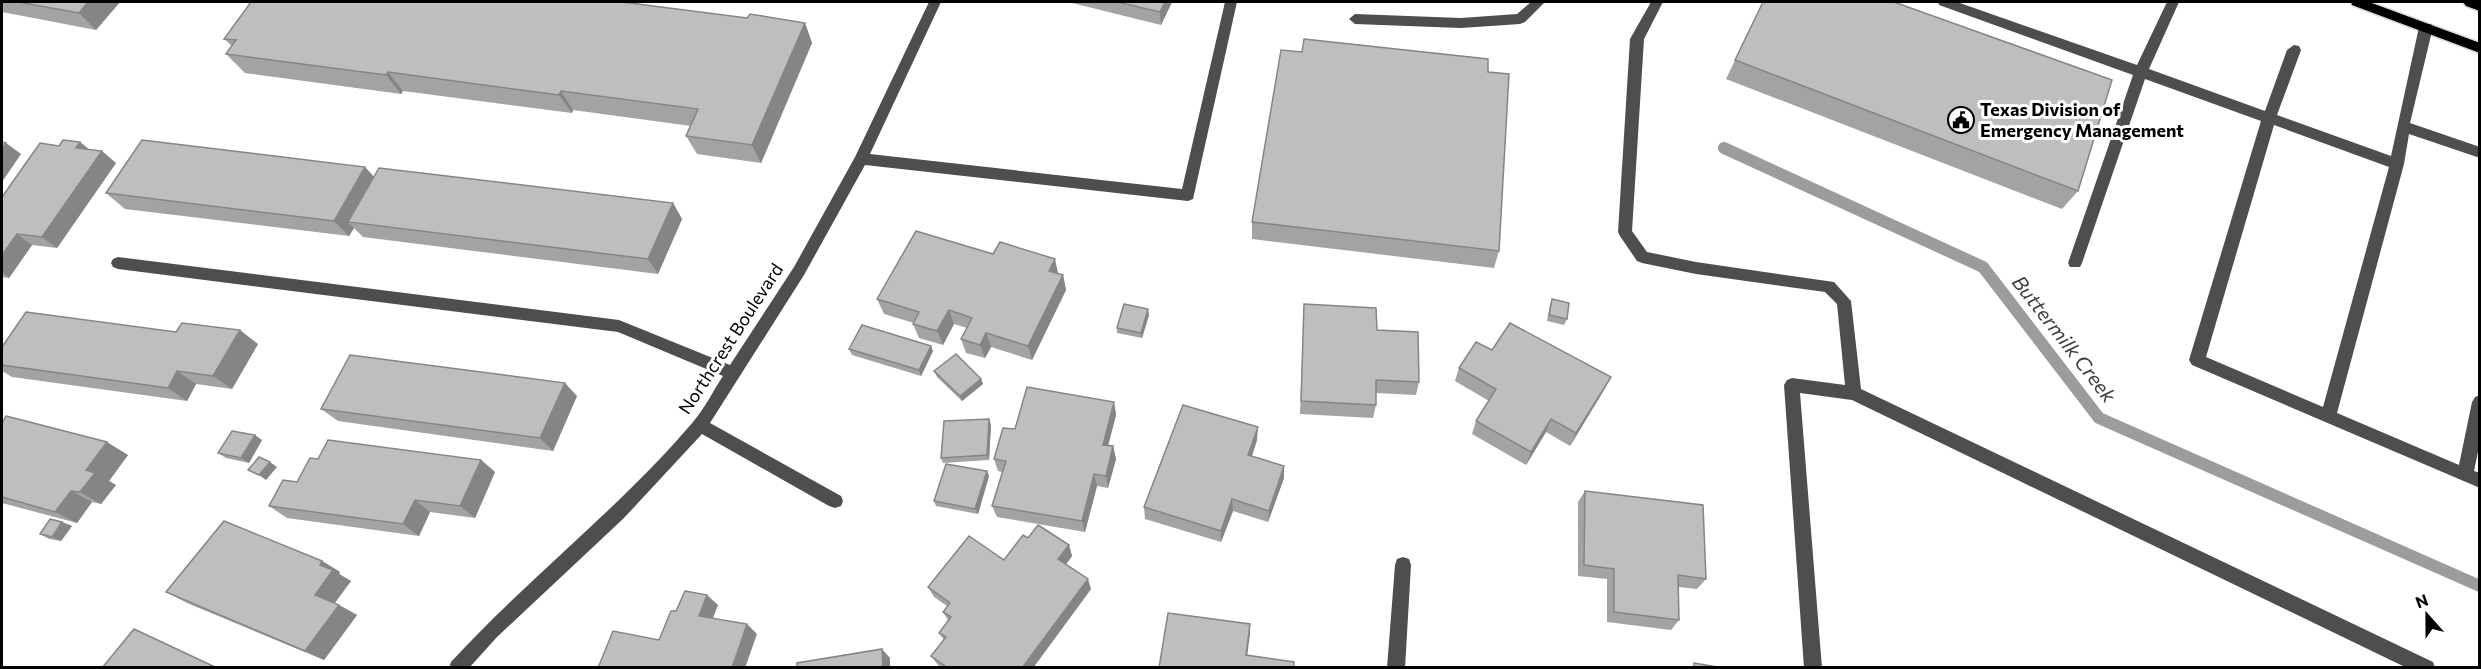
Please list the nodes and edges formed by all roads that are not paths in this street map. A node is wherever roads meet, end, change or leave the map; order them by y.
1 (935, 2) edge
2 (1232, 2) edge
3 (1539, 2) edge
4 (1657, 2) edge
5 (1944, 2) edge
6 (2357, 2) edge
7 (2470, 2) edge
8 (2168, 3) edge
9 (2480, 5) edge
10 (1355, 19) dead end
11 (2426, 27) junction
12 (2480, 48) edge
13 (2294, 50) dead end
14 (2141, 72) junction
15 (2269, 118) junction
16 (2403, 126) junction
17 (2480, 153) edge
18 (861, 159) junction
19 (2397, 164) junction
20 (118, 263) dead end
21 (2075, 263) dead end
22 (733, 373) junction
23 (1854, 393) junction
24 (2480, 402) edge
25 (2328, 417) junction
26 (700, 425) junction
27 (2472, 477) edge
28 (835, 501) dead end
29 (1403, 565) dead end
30 (457, 668) edge
31 (1396, 668) edge
32 (1813, 668) edge
33 (2427, 668) edge

1 - 18 street, Northcrest Boulevard
2 - 18 street
3 - 10 street
4 - 23 street
5 - 14 street
6 - 11 main road
7 - 9 highway
8 - 14 street
11 - 12 main road
11 - 16 street
13 - 15 street
14 - 15 street
14 - 21 street
15 - 19 street
15 - 25 street
16 - 17 street
16 - 19 street
18 - 22 street, Northcrest Boulevard
19 - 25 street
20 - 22 street
22 - 26 street, Northcrest Boulevard
23 - 32 street
23 - 33 street
24 - 27 street
25 - 27 street
26 - 28 street
26 - 30 street, Northcrest Boulevard
29 - 31 street

